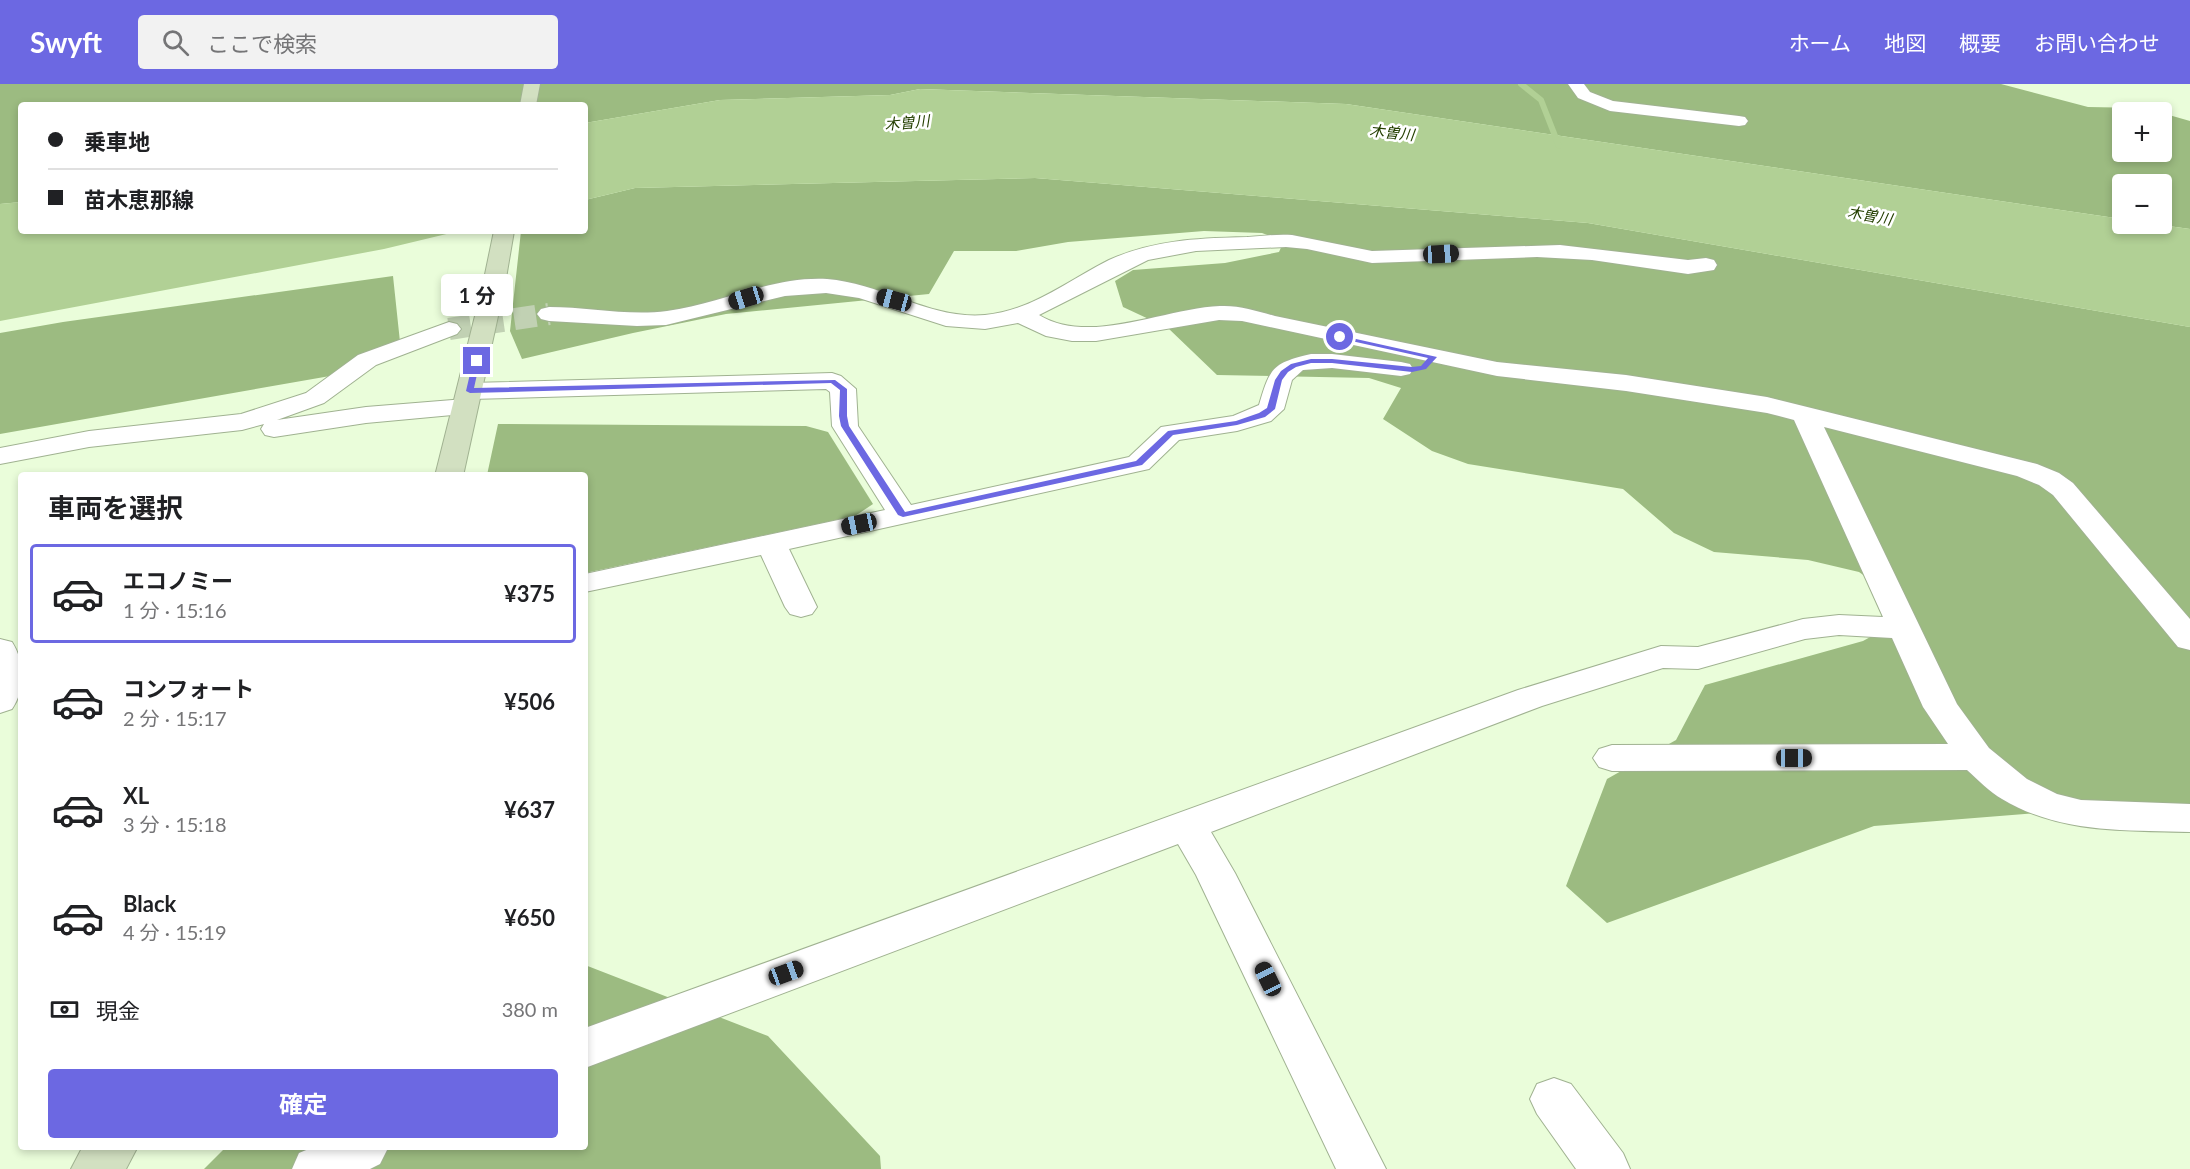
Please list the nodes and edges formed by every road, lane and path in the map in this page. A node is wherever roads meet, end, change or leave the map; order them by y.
1 (532, 84) edge
2 (1576, 84) edge
3 (529, 102) edge
4 (1739, 121) dead end
5 (503, 234) edge
6 (1706, 266) dead end
7 (549, 314) tunnel mouth
8 (1020, 314) junction
9 (449, 329) tunnel mouth
10 (1433, 357) junction
11 (467, 399) junction
12 (1804, 413) junction
13 (192, 427) junction
14 (0, 456) edge
15 (450, 472) edge
16 (903, 515) junction
17 (771, 543) junction
18 (588, 582) edge
19 (801, 607) dead end
20 (1904, 628) junction
21 (2190, 639) edge
22 (0, 650) edge
23 (18, 701) edge
24 (0, 704) edge
25 (1976, 757) junction
26 (1612, 758) dead end
27 (2190, 818) edge
28 (1187, 825) junction
29 (588, 1047) edge
30 (1554, 1099) dead end
31 (110, 1150) edge
32 (359, 1150) edge
33 (96, 1169) edge
34 (317, 1169) edge
35 (1361, 1169) edge
36 (1605, 1169) edge

1 - 3 main road
2 - 4 street
5 - 11 main road
6 - 8 street
7 - 8 street
8 - 10 street
9 - 13 street
10 - 12 street
10 - 16 street
11 - 13 street
11 - 15 main road
11 - 16 street
12 - 20 street
12 - 21 street
13 - 14 street
16 - 17 street
17 - 18 street
17 - 19 street
20 - 25 street
20 - 28 street
22 - 24 street
23 - 24 street
25 - 26 street
25 - 27 street
28 - 29 street
28 - 35 street
30 - 36 street
31 - 33 main road
32 - 34 street

